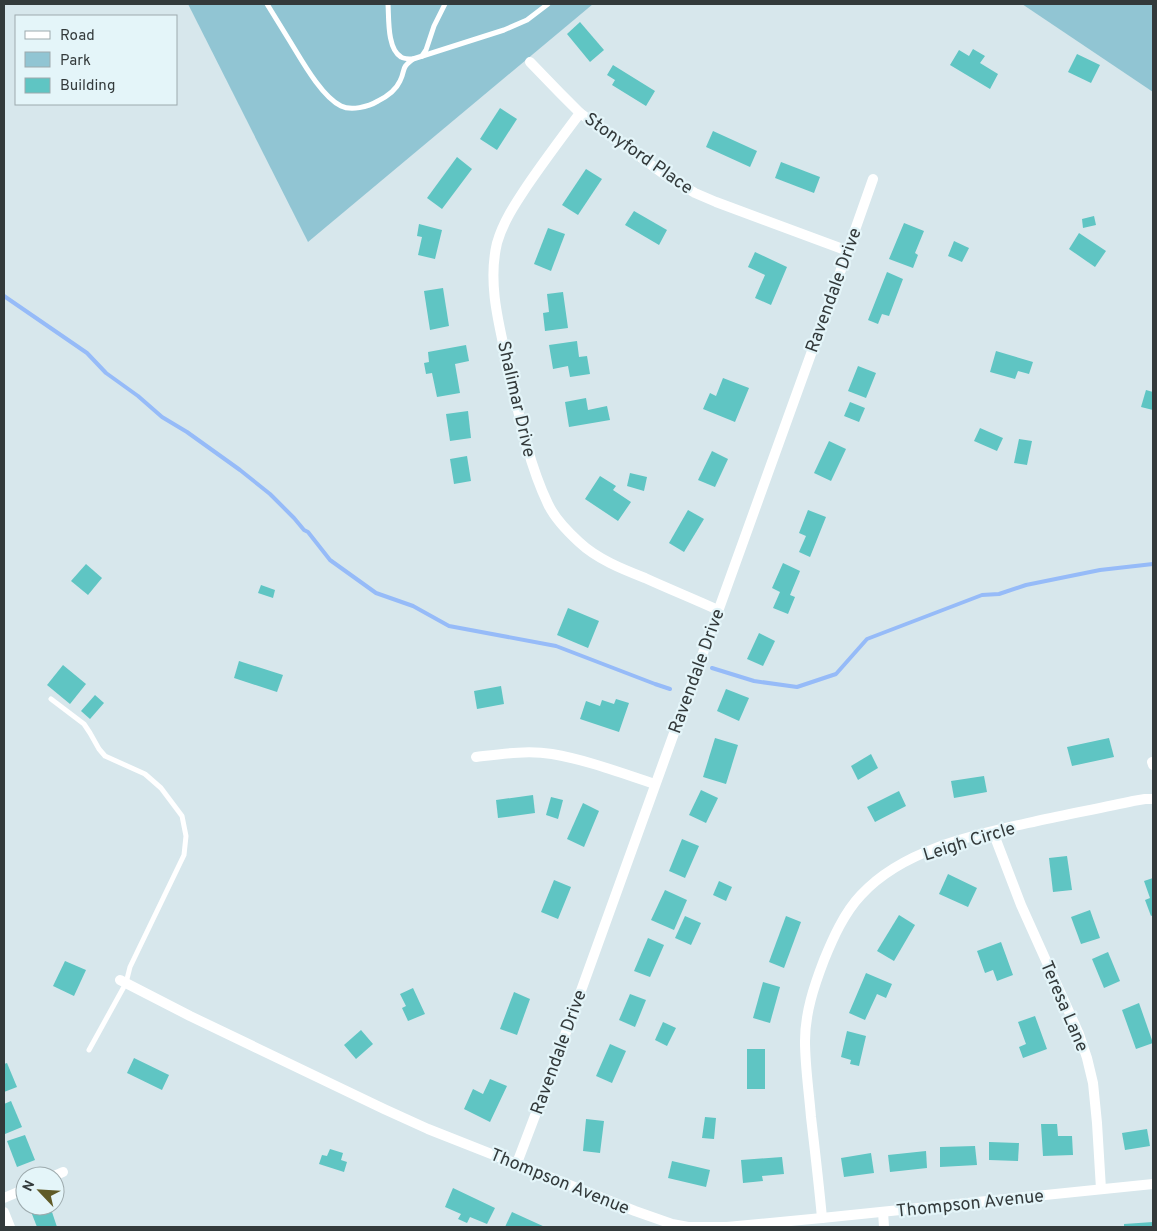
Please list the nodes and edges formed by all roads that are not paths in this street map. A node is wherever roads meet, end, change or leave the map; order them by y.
1 (267, 4) edge
2 (388, 4) edge
3 (446, 4) edge
4 (548, 4) edge
5 (422, 56) junction
6 (413, 59) junction
7 (530, 62) dead end
8 (580, 113) junction
9 (872, 179) dead end
10 (848, 251) junction
11 (718, 610) junction
12 (51, 699) dead end
13 (476, 757) dead end
14 (655, 784) junction
15 (1153, 799) edge
16 (993, 832) junction
17 (123, 981) junction
18 (89, 1050) dead end
19 (517, 1163) junction
20 (1153, 1184) edge
21 (1101, 1190) junction
22 (4, 1212) edge
23 (883, 1212) junction
24 (822, 1218) junction
25 (10, 1227) edge
26 (884, 1227) edge

1 - 6 lane
2 - 6 lane
3 - 5 lane
4 - 5 lane
5 - 6 lane
7 - 8 street, Stonyford Place
8 - 10 street, Stonyford Place
8 - 11 street, Shalimar Drive
9 - 10 street, Ravendale Drive
10 - 11 street, Ravendale Drive
11 - 14 street, Ravendale Drive
12 - 17 lane
13 - 14 street
14 - 19 street, Ravendale Drive
15 - 16 street, Leigh Circle
16 - 21 street, Teresa Lane
16 - 24 street, Leigh Circle
17 - 18 lane
17 - 19 street, Thompson Avenue
19 - 24 street, Thompson Avenue
20 - 21 street, Thompson Avenue
21 - 23 street, Thompson Avenue
22 - 25 street
23 - 24 street, Thompson Avenue
23 - 26 street

